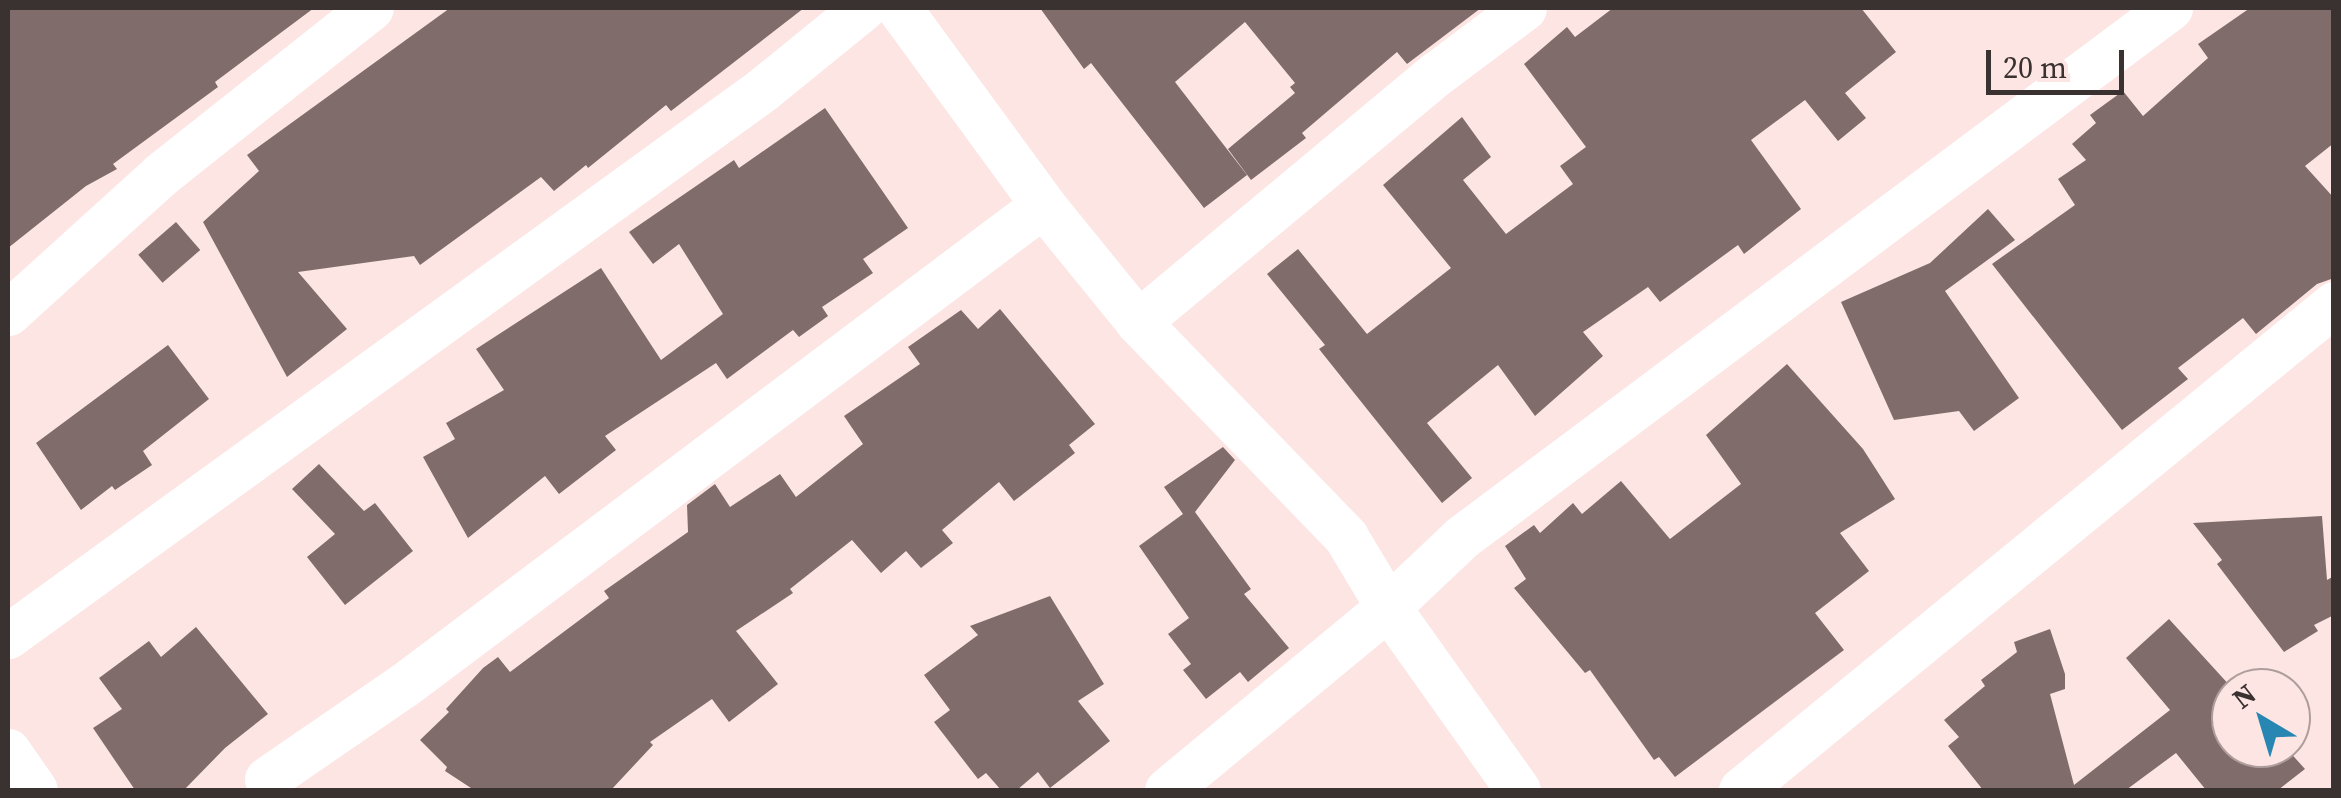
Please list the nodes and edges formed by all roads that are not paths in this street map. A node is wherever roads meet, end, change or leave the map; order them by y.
1 (371, 8) edge
2 (863, 8) edge
3 (899, 8) edge
4 (1524, 8) edge
5 (2170, 8) edge
6 (1043, 205) junction
7 (2334, 304) edge
8 (8, 313) edge
9 (1138, 322) junction
10 (1388, 608) junction
11 (8, 636) edge
12 (8, 750) edge
13 (267, 779) dead end
14 (35, 790) edge
15 (1167, 790) edge
16 (1518, 790) edge
17 (1741, 790) edge

1 - 8 street
2 - 11 street
3 - 6 street
4 - 9 street
5 - 10 street
6 - 9 street
6 - 13 street
7 - 17 street
9 - 10 street
10 - 15 street
10 - 16 street
12 - 14 street

